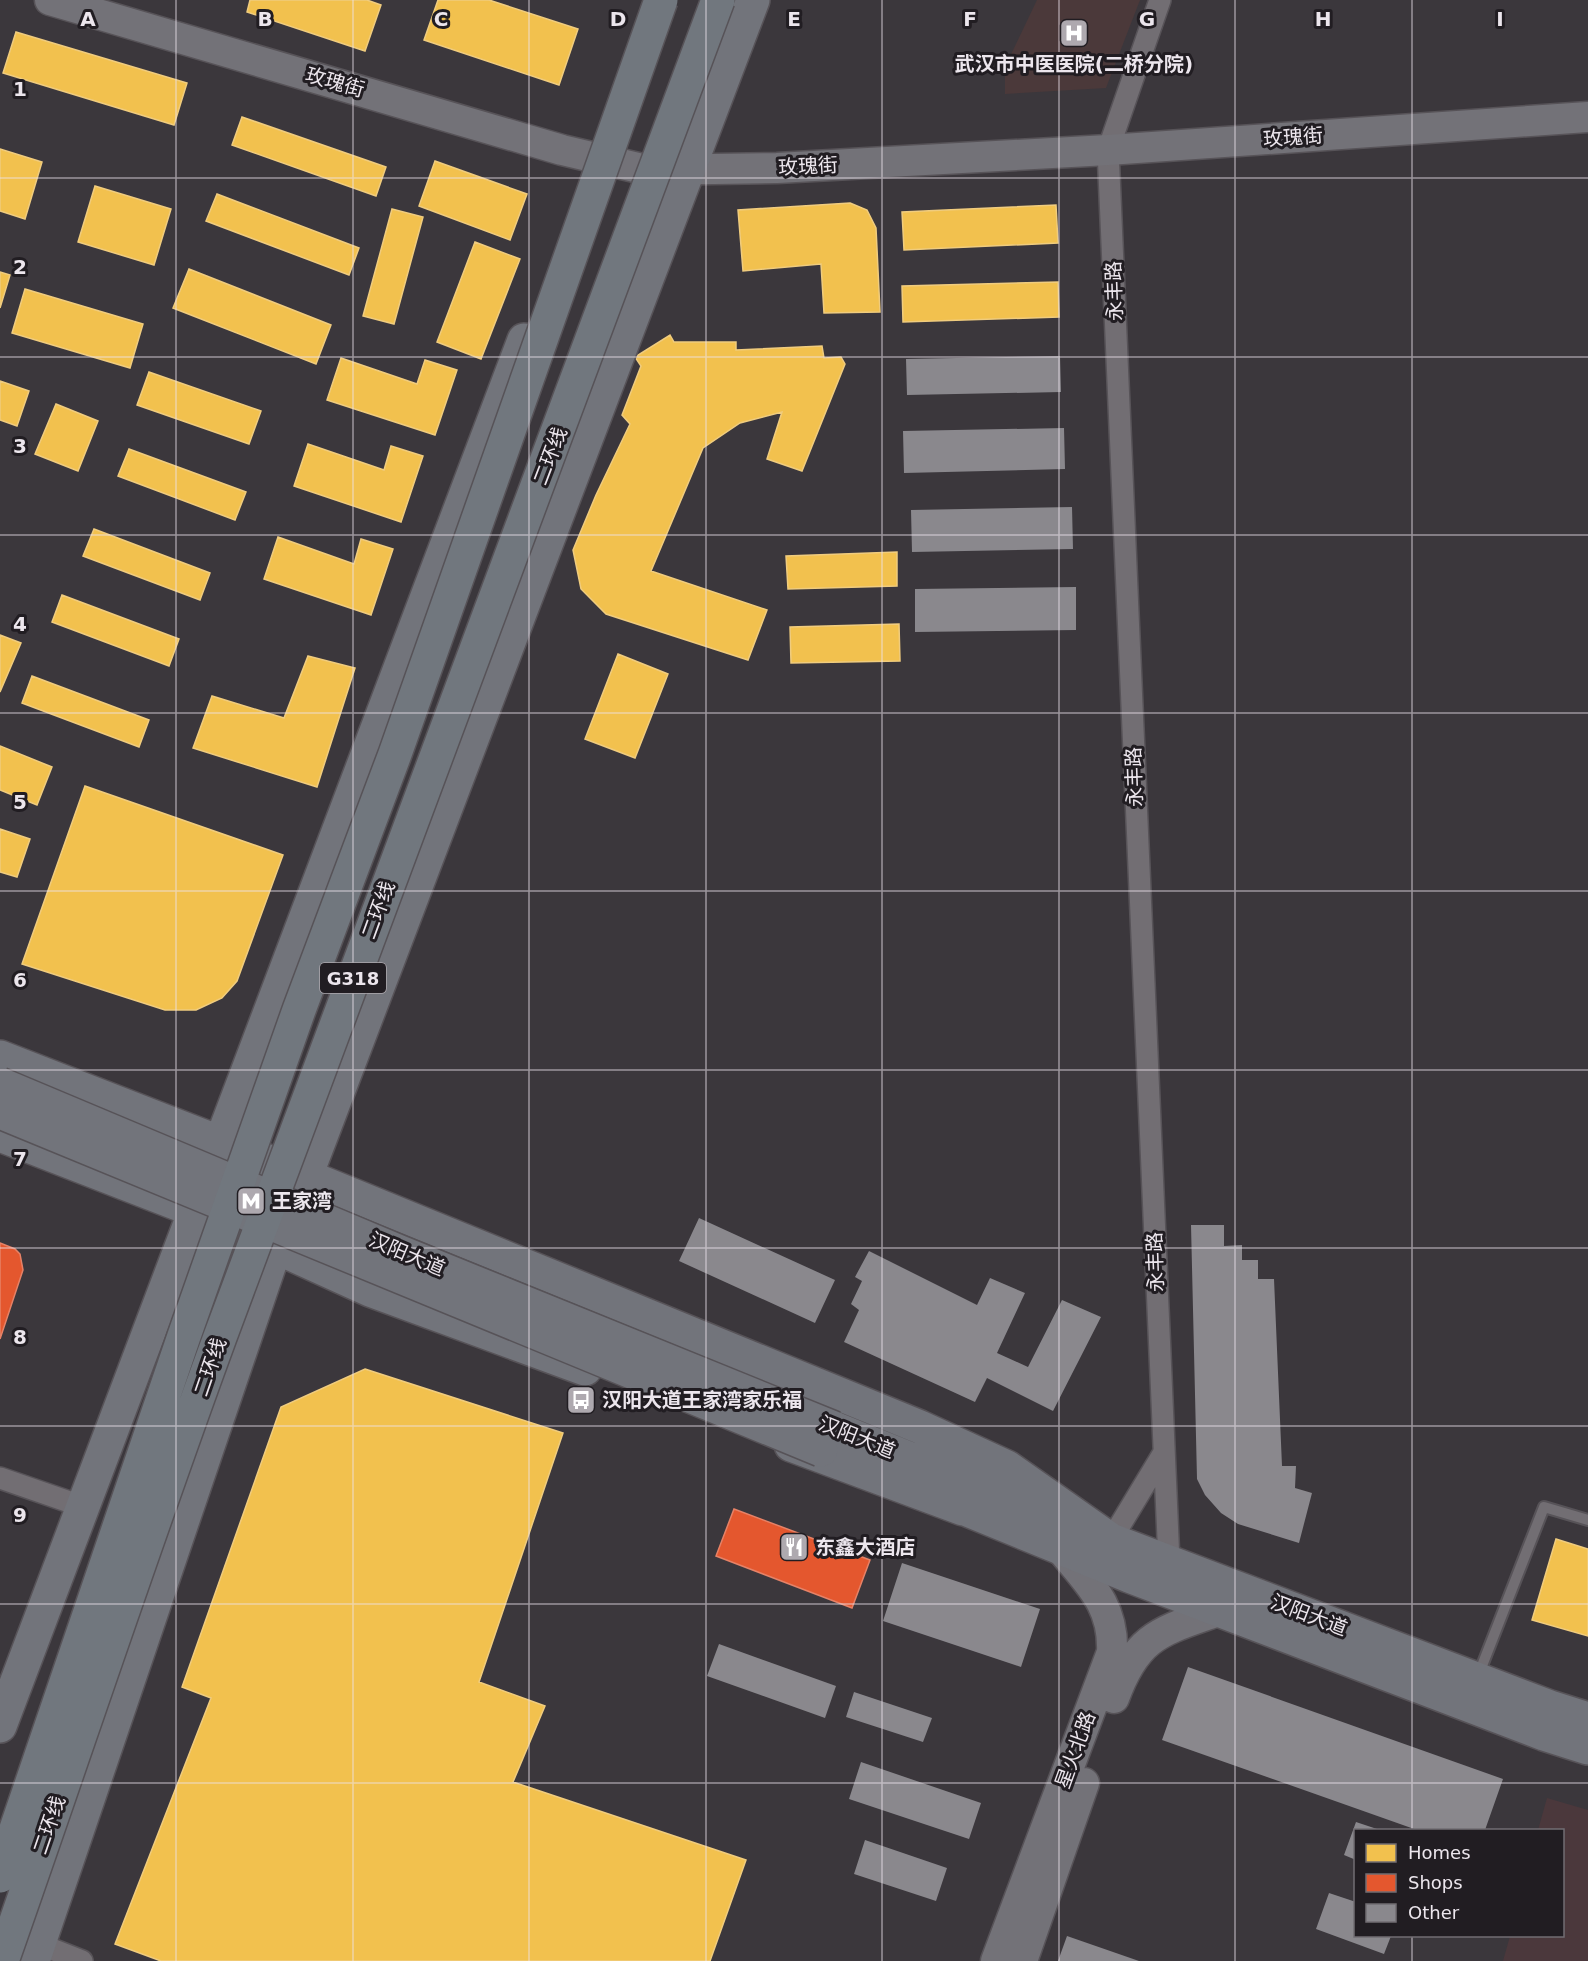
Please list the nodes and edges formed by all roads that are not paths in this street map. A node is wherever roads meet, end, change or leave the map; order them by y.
1 (50, 0) edge
2 (647, 0) edge
3 (661, 0) edge
4 (718, 0) edge
5 (753, 0) edge
6 (1160, 0) edge
7 (1588, 117) edge
8 (1108, 150) junction
9 (593, 157) junction
10 (691, 170) junction
11 (0, 1057) edge
12 (0, 1084) edge
13 (0, 1112) edge
14 (0, 1135) edge
15 (222, 1144) junction
16 (306, 1176) junction
17 (196, 1211) junction
18 (276, 1246) junction
19 (827, 1439) junction
20 (1163, 1454) junction
21 (0, 1478) edge
22 (84, 1507) junction
23 (963, 1509) junction
24 (1588, 1520) edge
25 (1111, 1540) junction
26 (1060, 1548) junction
27 (1169, 1562) junction
28 (1221, 1611) junction
29 (1477, 1679) junction
30 (1588, 1719) edge
31 (0, 1726) edge
32 (1588, 1748) edge
33 (0, 1876) edge
34 (58, 1957) edge
35 (2, 1961) edge
36 (996, 1961) edge
37 (1022, 1961) edge

1 - 9 street, 玫瑰街
2 - 9 main road
3 - 33 highway, 二环线 / G318, bridge
4 - 35 highway, 二环线 / G318, bridge
5 - 10 main road
6 - 8 street, 永丰路
7 - 8 street, 玫瑰街
8 - 10 street, 玫瑰街
8 - 20 street, 永丰路
9 - 10 street, 玫瑰街
9 - 15 main road
10 - 16 main road
11 - 15 main road
12 - 19 main road, 汉阳大道, bridge
13 - 19 main road, 汉阳大道, bridge
14 - 17 main road, 汉阳大道
15 - 16 main road
15 - 17 main road
16 - 18 main road
16 - 25 main road
17 - 18 main road, 汉阳大道
17 - 22 main road
18 - 23 main road, 汉阳大道
18 - 34 main road
19 - 23 main road, 汉阳大道
19 - 25 main road, 汉阳大道
20 - 25 street
20 - 27 street, 永丰路
21 - 22 street
22 - 31 main road
23 - 26 main road, 汉阳大道
24 - 29 lane
25 - 27 main road, 汉阳大道
26 - 28 main road, 汉阳大道
26 - 36 street, 星火北路
27 - 29 main road, 汉阳大道
28 - 32 main road, 汉阳大道
28 - 37 street, 星火北路
29 - 30 main road, 汉阳大道

